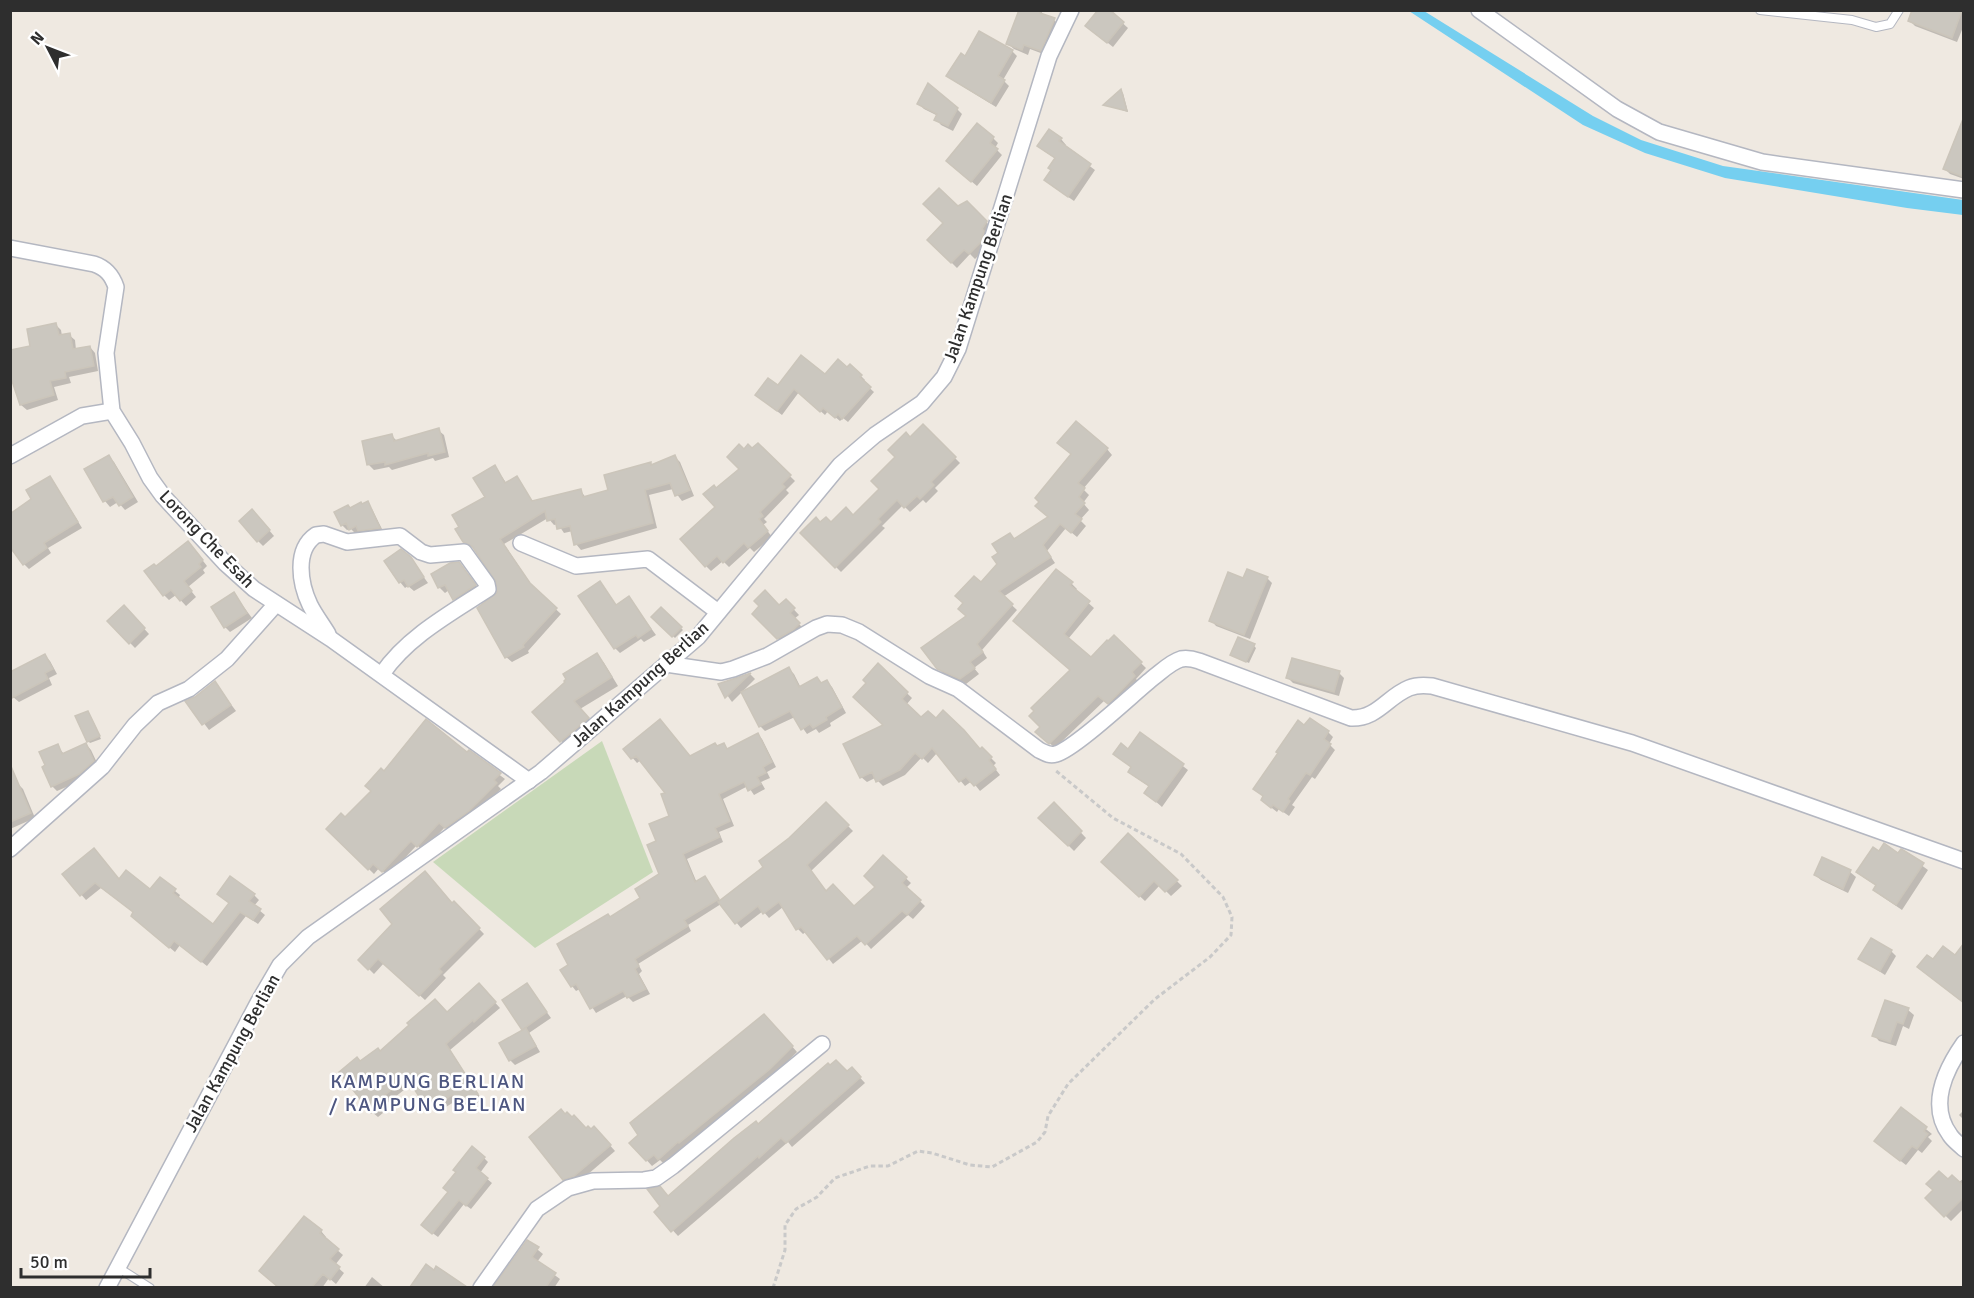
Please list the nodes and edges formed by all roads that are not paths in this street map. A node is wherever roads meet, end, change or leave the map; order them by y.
1 (1071, 10) edge
2 (1479, 10) edge
3 (1760, 10) edge
4 (1899, 10) edge
5 (1964, 190) edge
6 (10, 248) edge
7 (112, 411) junction
8 (10, 456) edge
9 (521, 543) dead end
10 (276, 604) junction
11 (718, 612) junction
12 (331, 639) junction
13 (666, 664) junction
14 (382, 674) junction
15 (528, 781) junction
16 (10, 849) edge
17 (1964, 861) edge
18 (1964, 1043) edge
19 (822, 1044) dead end
20 (1964, 1149) edge
21 (117, 1267) junction
22 (107, 1287) edge
23 (150, 1287) edge
24 (481, 1287) edge

1 - 11 street, Jalan Kampung Berlian
2 - 5 street
3 - 4 lane
6 - 7 street, Lorong Che Esah
7 - 8 street
7 - 10 street, Lorong Che Esah
9 - 11 street
10 - 12 street, Lorong Che Esah
10 - 16 street
11 - 13 street, Jalan Kampung Berlian
12 - 14 street, Lorong Che Esah
12 - 14 street
13 - 15 street, Jalan Kampung Berlian
13 - 17 street
14 - 15 street, Lorong Che Esah
15 - 21 street, Jalan Kampung Berlian
18 - 20 street
19 - 24 street
21 - 22 street, Jalan Kampung Berlian
21 - 23 lane

